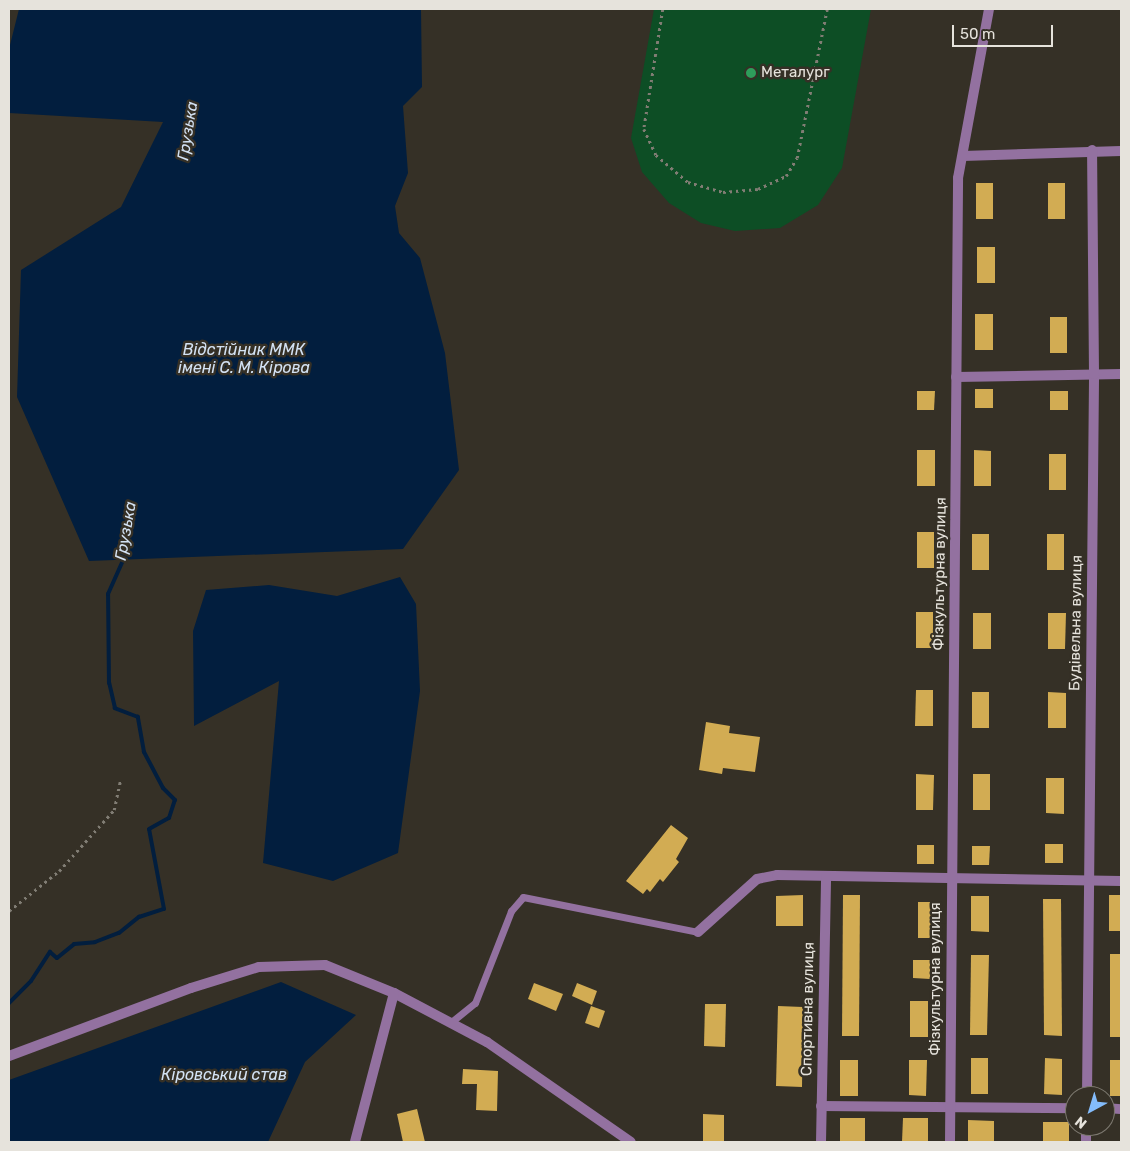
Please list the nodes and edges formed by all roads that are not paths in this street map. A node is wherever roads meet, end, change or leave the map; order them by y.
1 (990, 9) edge
2 (1092, 150) junction
3 (1121, 151) edge
4 (963, 156) junction
5 (1094, 374) junction
6 (1121, 374) edge
7 (956, 377) junction
8 (826, 876) junction
9 (952, 878) junction
10 (1089, 881) junction
11 (1121, 881) edge
12 (698, 932) joint
13 (394, 993) junction
14 (450, 1023) junction
15 (9, 1056) edge
16 (1087, 1086) edge
17 (821, 1106) junction
18 (950, 1107) junction
19 (1065, 1108) edge
20 (355, 1142) edge
21 (631, 1142) edge
22 (821, 1142) edge
23 (950, 1142) edge

1 - 4 street, Фiзкультурна вулиця
2 - 3 street
2 - 4 street
2 - 5 street, Будівельна вулиця
4 - 7 street, Фiзкультурна вулиця
5 - 6 street
5 - 7 street
5 - 10 street, Будівельна вулиця
7 - 9 street, Фiзкультурна вулиця
8 - 9 street
8 - 12 street
8 - 17 street, Спортивна вулиця
9 - 10 street
9 - 18 street, Фiзкультурна вулиця
10 - 11 street
10 - 16 street, Будівельна вулиця
12 - 14 lane
13 - 14 street
13 - 15 street
13 - 20 street
14 - 21 street
17 - 18 street
17 - 22 street, Спортивна вулиця
18 - 19 street
18 - 23 street, Фiзкультурна вулиця

